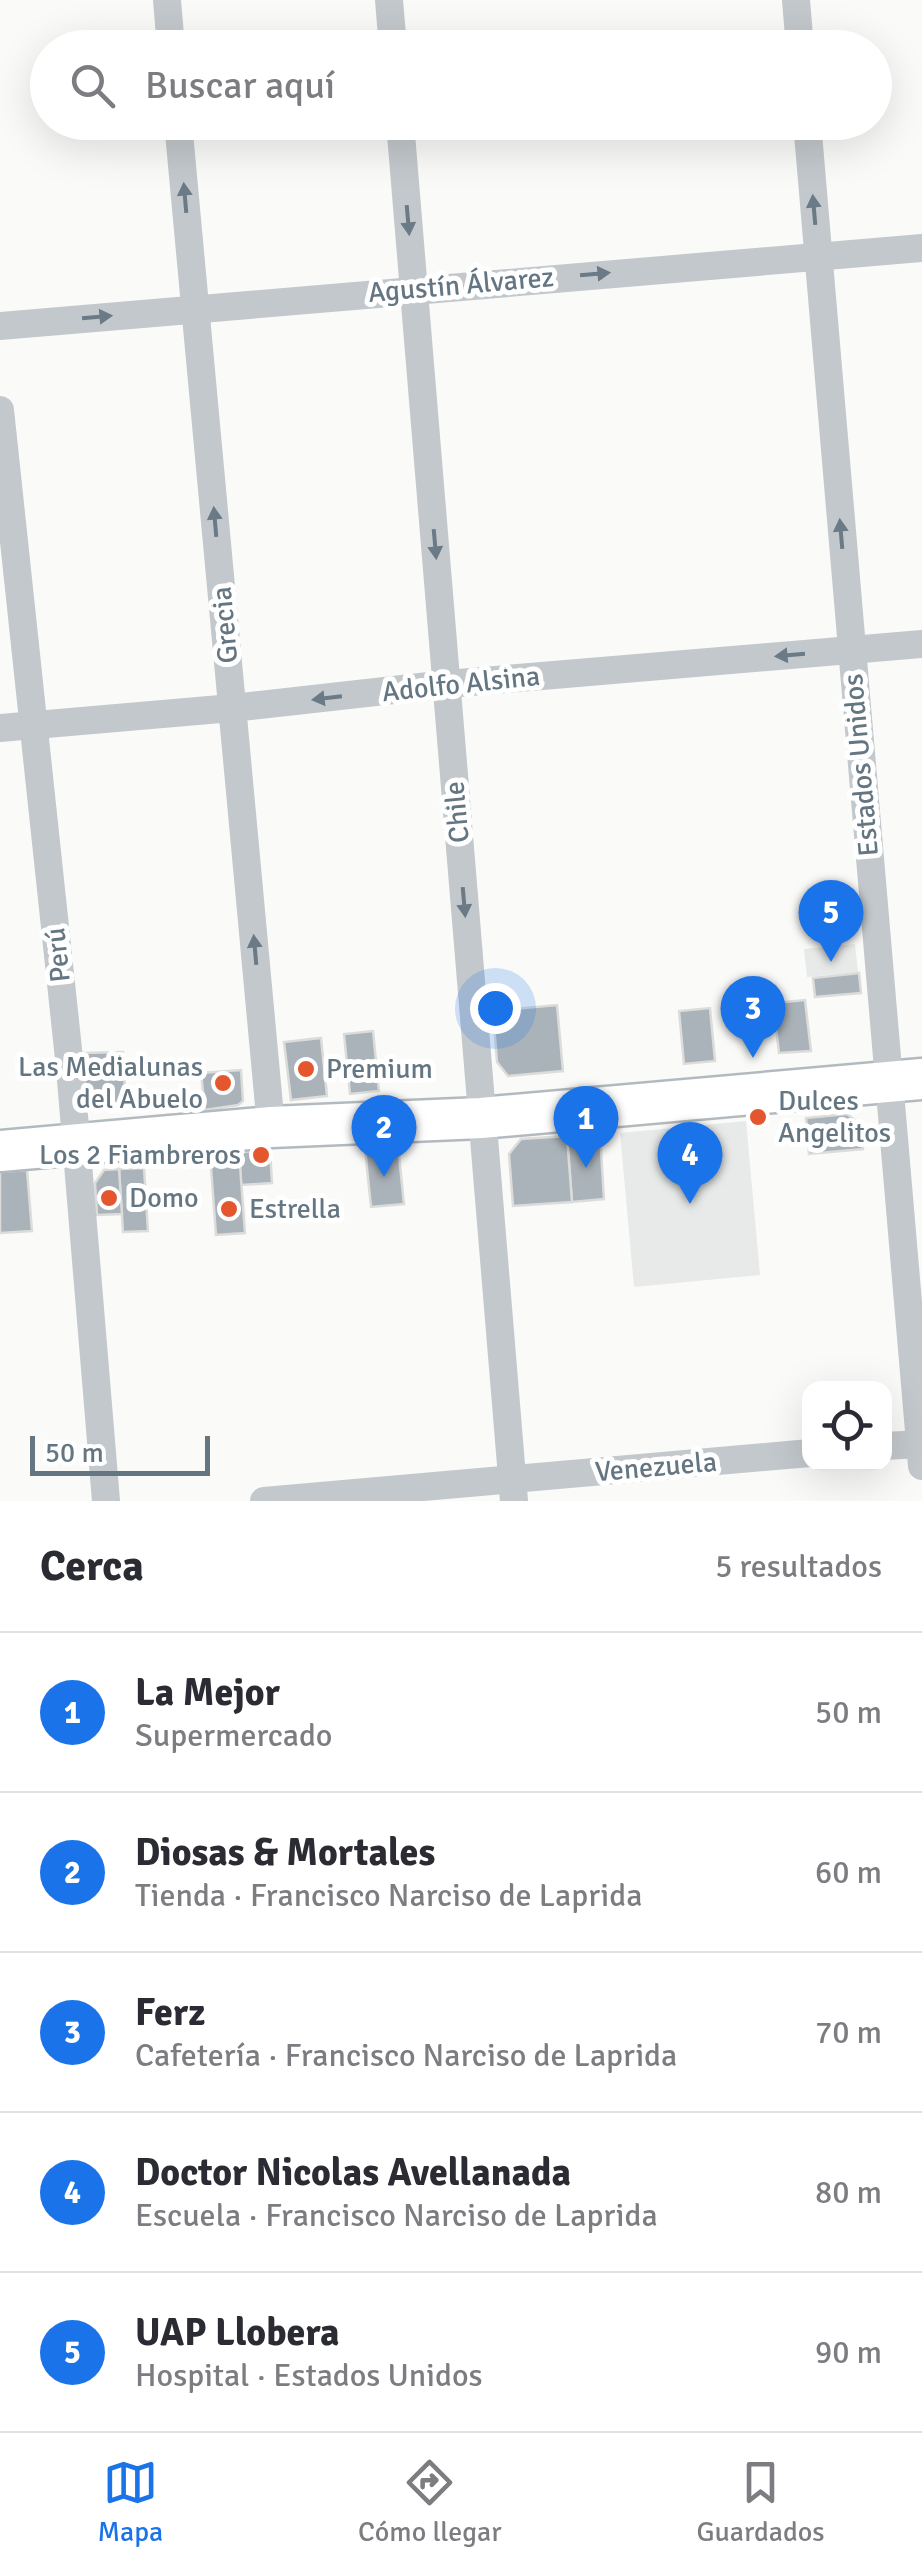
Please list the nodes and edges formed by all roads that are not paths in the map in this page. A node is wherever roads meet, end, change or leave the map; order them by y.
1 (166, 0) edge
2 (390, 0) edge
3 (796, 0) edge
4 (169, 30) edge
5 (392, 30) edge
6 (798, 30) edge
7 (180, 140) edge
8 (402, 140) edge
9 (808, 140) edge
10 (922, 248) edge
11 (818, 257) junction
12 (414, 289) junction
13 (195, 308) junction
14 (0, 326) edge
15 (0, 410) edge
16 (922, 644) edge
17 (850, 650) junction
18 (447, 684) junction
19 (232, 708) junction
20 (33, 726) junction
21 (0, 728) edge
22 (906, 1081) edge
23 (481, 1118) junction
24 (271, 1127) junction
25 (76, 1144) junction
26 (0, 1151) edge
27 (892, 1447) edge
28 (921, 1451) edge
29 (802, 1454) edge
30 (514, 1490) edge
31 (106, 1501) edge
32 (264, 1501) edge

1 - 4 street
2 - 5 street
3 - 6 street
13 -> 7 street, Grecia
8 -> 12 street, Chile
11 -> 9 street, Estados Unidos
10 - 11 street, Agustín Álvarez
12 -> 11 street, Agustín Álvarez
17 -> 11 street, Estados Unidos
12 - 13 street, Agustín Álvarez
12 -> 18 street, Chile
14 -> 13 street, Agustín Álvarez
19 -> 13 street, Grecia
15 - 20 street, Perú
16 - 17 street, Adolfo Alsina
17 -> 18 street, Adolfo Alsina
17 - 22 street, Estados Unidos
18 -> 19 street, Adolfo Alsina
18 -> 23 street, Chile
19 - 20 street, Adolfo Alsina
24 -> 19 street, Grecia
20 - 21 street, Adolfo Alsina
20 - 25 street, Perú
22 - 23 main road
22 - 28 street, Estados Unidos
23 - 24 main road
23 - 30 street, Chile
24 - 25 main road
25 - 26 main road
25 - 31 street, Perú
27 - 28 street
29 - 30 street, Venezuela
30 - 32 street, Venezuela

